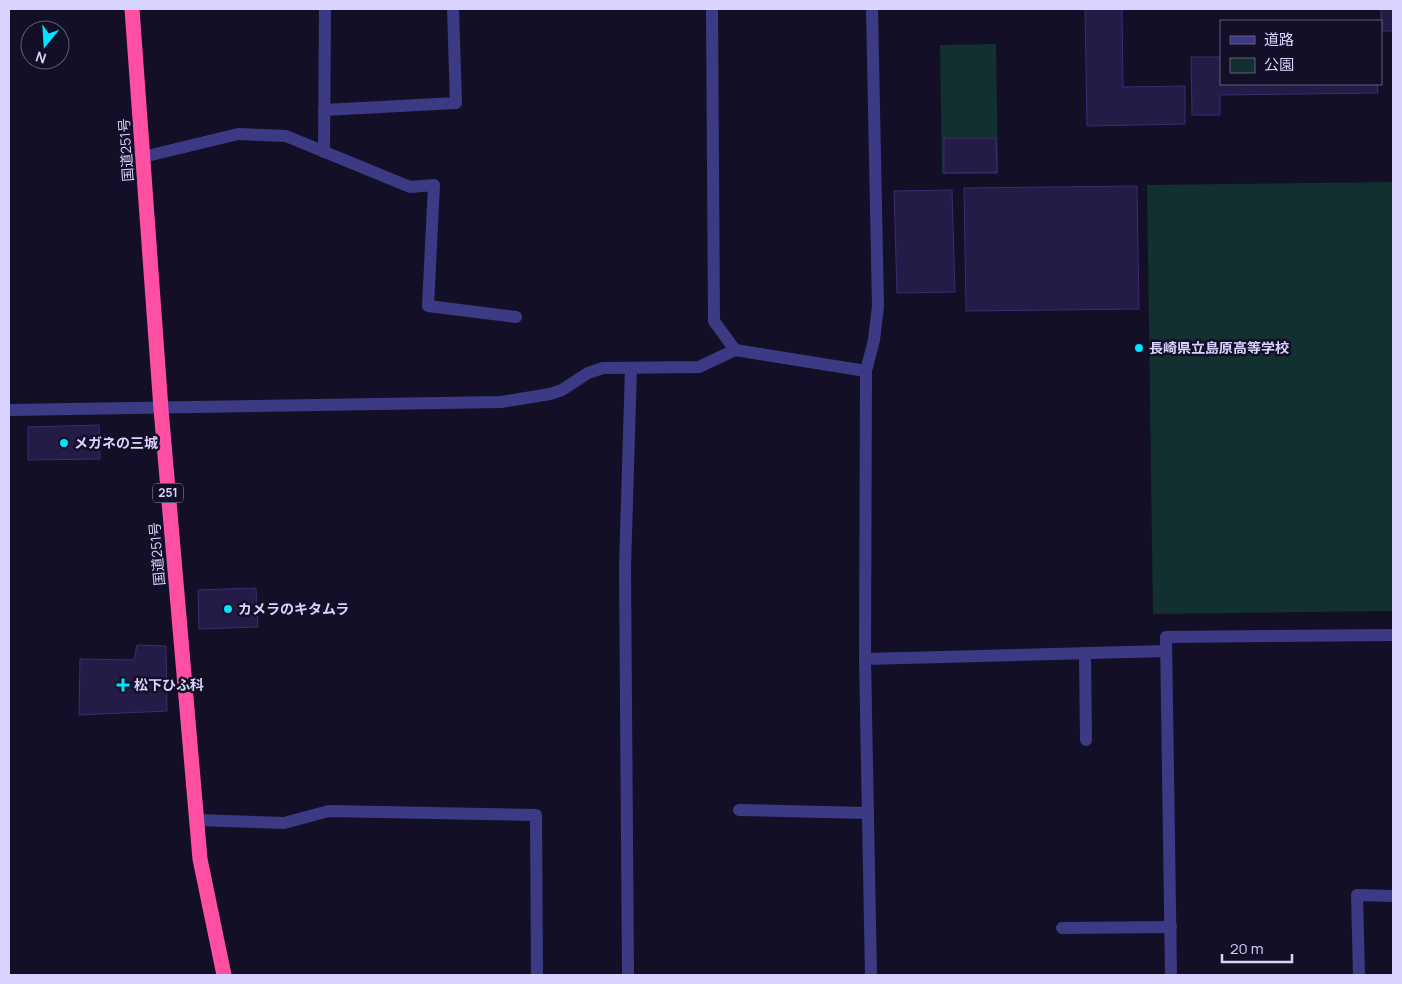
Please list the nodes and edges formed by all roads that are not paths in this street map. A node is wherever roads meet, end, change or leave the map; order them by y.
1 (132, 9) edge
2 (325, 9) edge
3 (453, 9) edge
4 (712, 9) edge
5 (872, 9) edge
6 (324, 110) junction
7 (324, 152) junction
8 (143, 157) junction
9 (516, 317) dead end
10 (735, 350) junction
11 (632, 368) junction
12 (866, 371) junction
13 (161, 409) junction
14 (9, 410) edge
15 (1393, 634) edge
16 (1166, 651) junction
17 (1085, 654) junction
18 (864, 659) junction
19 (1086, 740) dead end
20 (739, 810) dead end
21 (868, 813) junction
22 (196, 820) junction
23 (1393, 896) edge
24 (1170, 927) junction
25 (1062, 928) dead end
26 (224, 975) edge
27 (537, 975) edge
28 (628, 975) edge
29 (871, 975) edge
30 (1171, 975) edge
31 (1359, 975) edge

1 - 8 highway, 国道251号 / 251
2 - 6 street
3 - 6 street
4 - 10 street
5 - 12 street
6 - 7 street
7 - 8 street
7 - 9 street
8 - 13 highway, 国道251号 / 251
10 - 11 street
10 - 12 street
11 - 13 street
11 - 28 street
12 - 18 street
13 - 14 street
13 - 22 highway, 国道251号 / 251
15 - 16 street
16 - 17 street
16 - 24 street
17 - 18 street
17 - 19 street
18 - 21 street
20 - 21 street
21 - 29 street
22 - 26 highway, 国道251号 / 251
22 - 27 street
23 - 31 street
24 - 25 street
24 - 30 street

